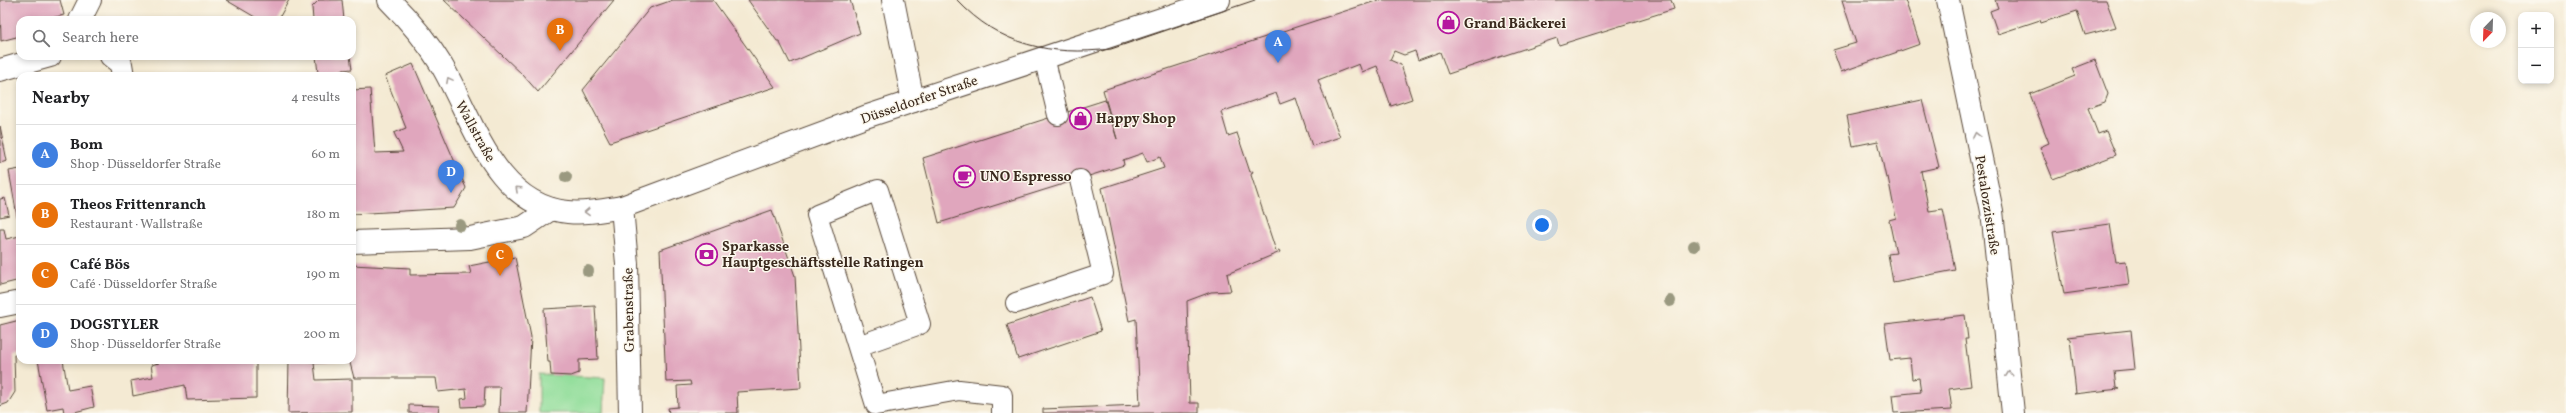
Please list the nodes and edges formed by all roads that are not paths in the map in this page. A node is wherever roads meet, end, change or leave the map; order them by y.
1 (90, 0) edge
2 (389, 0) edge
3 (893, 0) edge
4 (1219, 0) edge
5 (1948, 0) edge
6 (82, 16) edge
7 (1044, 57) junction
8 (36, 60) edge
9 (116, 60) edge
10 (0, 70) edge
11 (123, 72) edge
12 (914, 101) junction
13 (1058, 115) dead end
14 (1080, 180) dead end
15 (622, 207) junction
16 (551, 208) junction
17 (356, 242) edge
18 (16, 303) edge
19 (1016, 303) dead end
20 (0, 306) edge
21 (858, 346) junction
22 (630, 413) edge
23 (1002, 413) edge
24 (2013, 413) edge

1 - 6 street
16 -> 2 street, Wallstraße
3 - 12 street
4 - 7 street, Düsseldorfer Straße
24 -> 5 street, Pestalozzistraße
7 - 12 street, Düsseldorfer Straße
7 - 13 lane
8 - 10 street
9 - 11 street
12 - 15 street, Düsseldorfer Straße
14 - 19 lane
15 -> 16 street, Wallstraße
15 - 22 street, Grabenstraße
16 - 17 street
18 - 20 street
21 - 21 lane
21 - 23 lane

